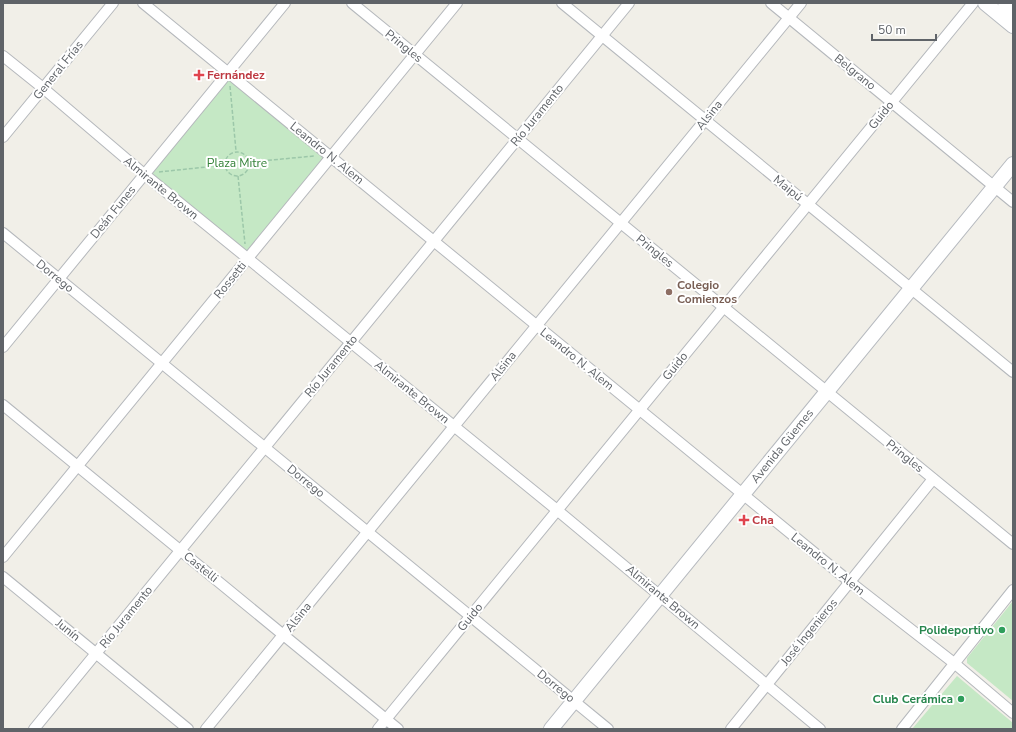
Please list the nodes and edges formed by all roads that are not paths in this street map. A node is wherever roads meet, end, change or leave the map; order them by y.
1 (113, 3) edge
2 (143, 3) edge
3 (285, 3) edge
4 (352, 3) edge
5 (457, 3) edge
6 (562, 3) edge
7 (629, 3) edge
8 (771, 3) edge
9 (801, 3) edge
10 (973, 3) edge
11 (985, 3) edge
12 (1005, 3) edge
13 (1013, 10) edge
14 (789, 18) junction
15 (1013, 26) edge
16 (602, 36) junction
17 (415, 54) junction
18 (3, 56) edge
19 (228, 72) junction
20 (43, 88) junction
21 (892, 102) junction
22 (705, 120) junction
23 (3, 137) edge
24 (518, 139) junction
25 (331, 157) junction
26 (1013, 164) edge
27 (144, 174) junction
28 (995, 187) junction
29 (1013, 202) edge
30 (808, 204) junction
31 (621, 223) junction
32 (3, 233) edge
33 (434, 241) junction
34 (248, 258) junction
35 (59, 279) junction
36 (911, 289) junction
37 (724, 307) junction
38 (537, 325) junction
39 (351, 342) junction
40 (3, 347) edge
41 (162, 363) junction
42 (1013, 372) edge
43 (826, 392) junction
44 (3, 405) edge
45 (640, 410) junction
46 (454, 426) junction
47 (265, 447) junction
48 (77, 466) junction
49 (933, 479) junction
50 (742, 494) junction
51 (557, 510) junction
52 (368, 532) junction
53 (1013, 544) edge
54 (180, 550) junction
55 (3, 557) edge
56 (3, 577) edge
57 (850, 582) junction
58 (1013, 590) edge
59 (660, 595) junction
60 (470, 616) junction
61 (283, 635) junction
62 (96, 653) junction
63 (954, 663) junction
64 (767, 684) junction
65 (574, 701) junction
66 (1013, 713) edge
67 (386, 719) junction
68 (34, 729) edge
69 (188, 729) edge
70 (206, 729) edge
71 (378, 729) edge
72 (398, 729) edge
73 (551, 729) edge
74 (608, 729) edge
75 (731, 729) edge
76 (820, 729) edge
77 (902, 729) edge

1 - 20 street, General Frías
2 - 19 street, Leandro N. Alem
3 - 19 street, Deán Funes
4 - 17 street, Pringles
5 - 17 street, Rossetti
6 - 16 street, Maipú
7 - 16 street, Río Juramento
8 - 14 street, Belgrano
9 - 14 street, Alsina
10 - 21 street, Guido
11 - 15 main road
12 - 13 main road
14 - 21 street, Belgrano
14 - 22 street, Alsina
16 - 22 street, Maipú
16 - 24 street, Río Juramento
17 - 24 street, Pringles
17 - 25 street, Rossetti
18 - 20 street, Almirante Brown
19 - 25 street, Leandro N. Alem
19 - 27 street, Deán Funes
20 - 23 street, General Frías
20 - 27 street, Almirante Brown
21 - 28 street, Belgrano
21 - 30 street, Guido
22 - 30 street, Maipú
22 - 31 street, Alsina
24 - 31 street, Pringles
24 - 33 street, Río Juramento
25 - 33 street, Leandro N. Alem
25 - 34 street, Rossetti
26 - 28 main road, Avenida Güemes
27 - 34 street, Almirante Brown
27 - 35 street, Deán Funes
28 - 29 street, Belgrano
28 - 36 main road, Avenida Güemes
30 - 36 street, Maipú
30 - 37 street, Guido
31 - 37 street, Pringles
31 - 38 street, Alsina
32 - 35 street, Dorrego
33 - 38 street, Leandro N. Alem
33 - 39 street, Río Juramento
34 - 39 street, Almirante Brown
34 - 41 street, Rossetti
35 - 40 street, Deán Funes
35 - 41 street, Dorrego
36 - 42 street, Maipú
36 - 43 main road, Avenida Güemes
37 - 43 street, Pringles
37 - 45 street, Guido
38 - 45 street, Leandro N. Alem
38 - 46 street, Alsina
39 - 46 street, Almirante Brown
39 - 47 street, Río Juramento
41 - 47 street, Dorrego
41 - 48 street, Rossetti
43 - 49 street, Pringles
43 - 50 main road, Avenida Güemes
44 - 48 street, Castelli
45 - 50 street, Leandro N. Alem
45 - 51 street, Guido
46 - 51 street, Almirante Brown
46 - 52 street, Alsina
47 - 52 street, Dorrego
47 - 54 street, Río Juramento
48 - 54 street, Castelli
48 - 55 street, Rossetti
49 - 53 street, Pringles
49 - 57 street, José Ingenieros
50 - 57 street, Leandro N. Alem
50 - 59 main road, Avenida Güemes
51 - 59 street, Almirante Brown
51 - 60 street, Guido
52 - 60 street, Dorrego
52 - 61 street, Alsina
54 - 61 street, Castelli
54 - 62 street, Río Juramento
56 - 62 street, Junín
57 - 63 street, Leandro N. Alem
57 - 64 street, José Ingenieros
58 - 63 street
59 - 64 street, Almirante Brown
59 - 65 main road, Avenida Güemes
60 - 65 street, Dorrego
60 - 67 street, Guido
61 - 67 street, Castelli
61 - 70 street, Alsina
62 - 68 street, Río Juramento
62 - 69 street, Junín
63 - 66 street, Leandro N. Alem
63 - 77 street
64 - 75 street, José Ingenieros
64 - 76 street, Almirante Brown
65 - 73 main road, Avenida Güemes
65 - 74 street, Dorrego
67 - 71 street, Guido
67 - 72 street, Castelli

